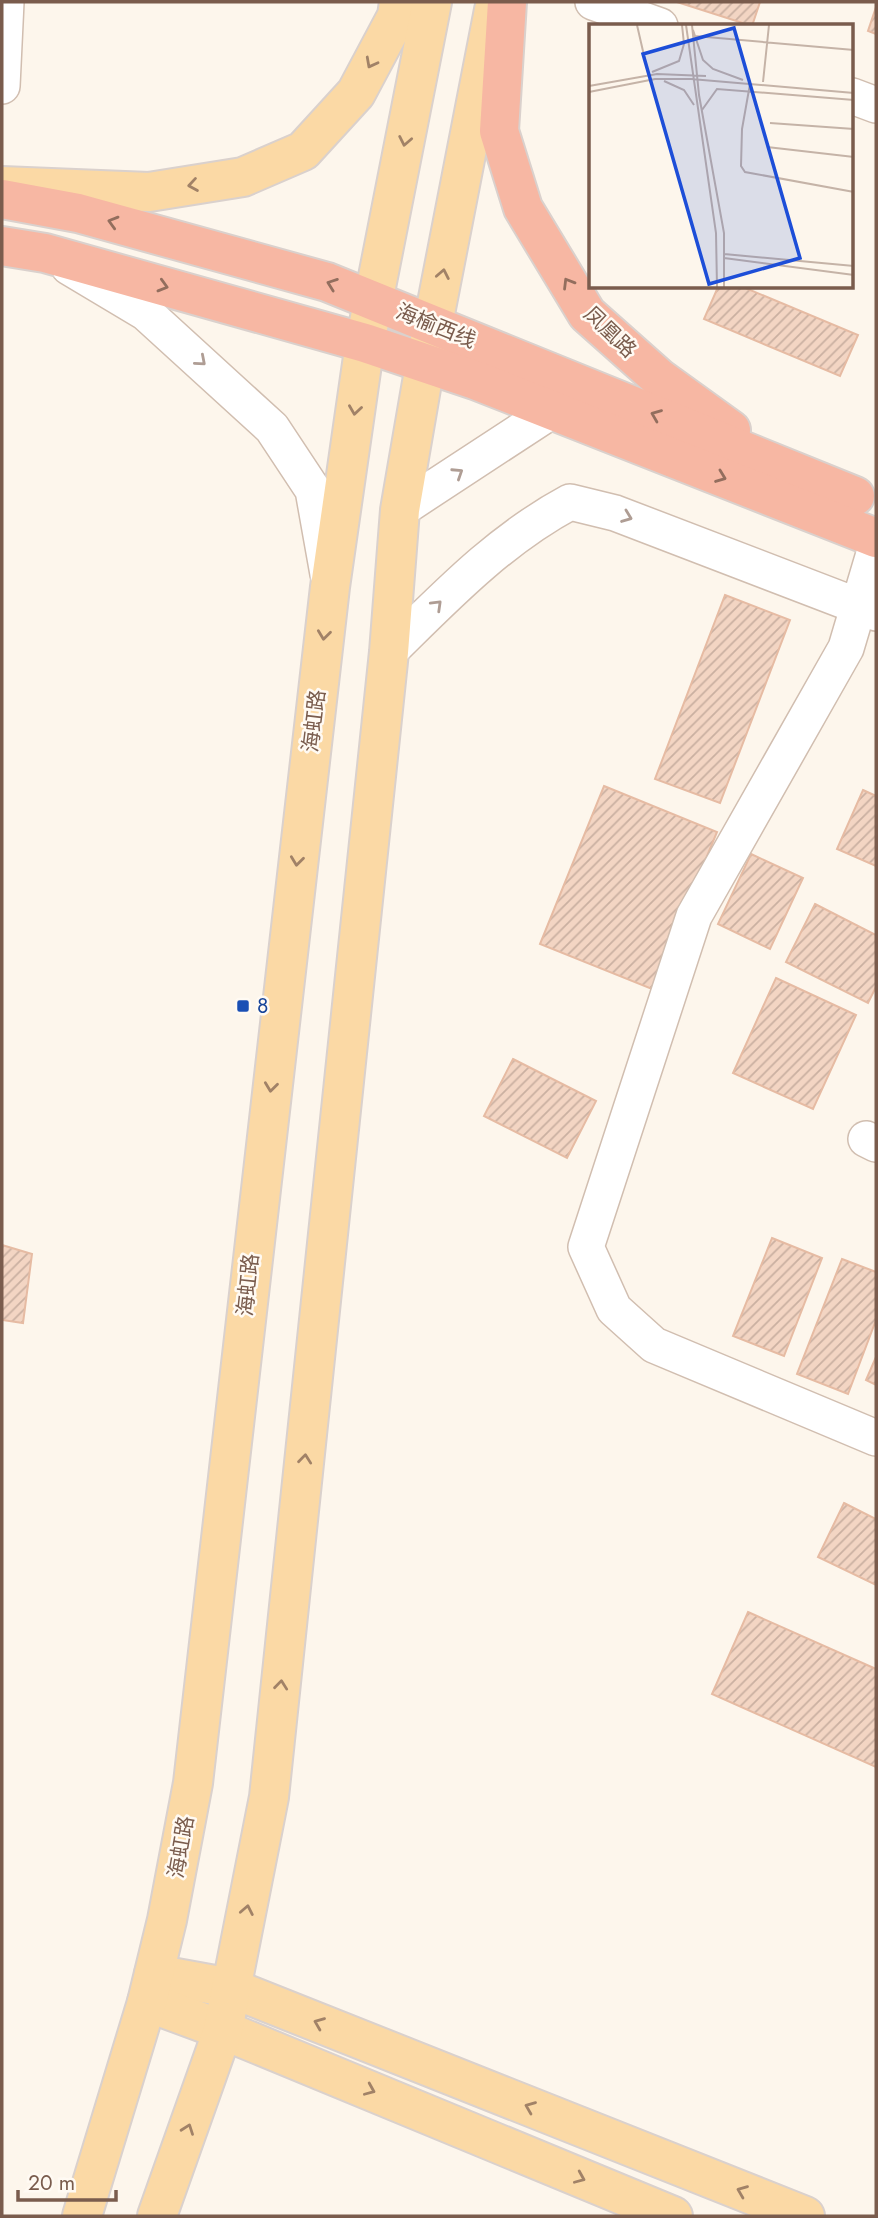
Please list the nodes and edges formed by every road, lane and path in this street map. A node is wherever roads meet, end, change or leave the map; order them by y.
1 (6, 2) edge
2 (399, 2) edge
3 (432, 2) edge
4 (496, 2) edge
5 (507, 2) edge
6 (593, 2) edge
7 (644, 15) edge
8 (2, 86) edge
9 (854, 97) edge
10 (876, 105) edge
11 (2, 186) edge
12 (2, 199) edge
13 (2, 246) edge
14 (45, 253) junction
15 (373, 300) junction
16 (433, 324) junction
17 (365, 342) junction
18 (425, 365) junction
19 (551, 411) junction
20 (866, 500) edge
21 (400, 510) junction
22 (876, 538) edge
23 (876, 547) edge
24 (330, 587) junction
25 (867, 610) edge
26 (389, 652) junction
27 (876, 1437) edge
28 (150, 1988) junction
29 (231, 1988) junction
30 (223, 2030) junction
31 (82, 2216) edge
32 (157, 2216) edge
33 (673, 2216) edge
34 (805, 2216) edge

1 - 8 street
2 -> 11 main road
3 -> 15 main road
16 -> 4 main road
20 -> 5 highway, 凤凰路
6 - 7 street
9 - 10 street
15 -> 12 highway, 海榆西线
13 - 14 highway, 海榆西线
14 -> 17 highway, 海榆西线
14 -> 24 street
15 - 16 highway, 海榆西线
15 - 17 main road
16 - 18 main road
20 -> 16 highway, 海榆西线
17 - 18 highway, 海榆西线
17 -> 24 main road, 海虹路
18 - 19 highway, 海榆西线
18 - 21 main road
21 -> 19 street
19 -> 22 highway
21 - 26 main road
23 - 25 street
24 -> 28 main road, 海虹路
26 -> 25 street
25 - 27 street
29 -> 26 main road
28 - 29 main road
28 - 30 main road
28 - 31 main road, 海虹路
29 - 30 main road
34 -> 29 main road
32 -> 30 main road
30 -> 33 main road

